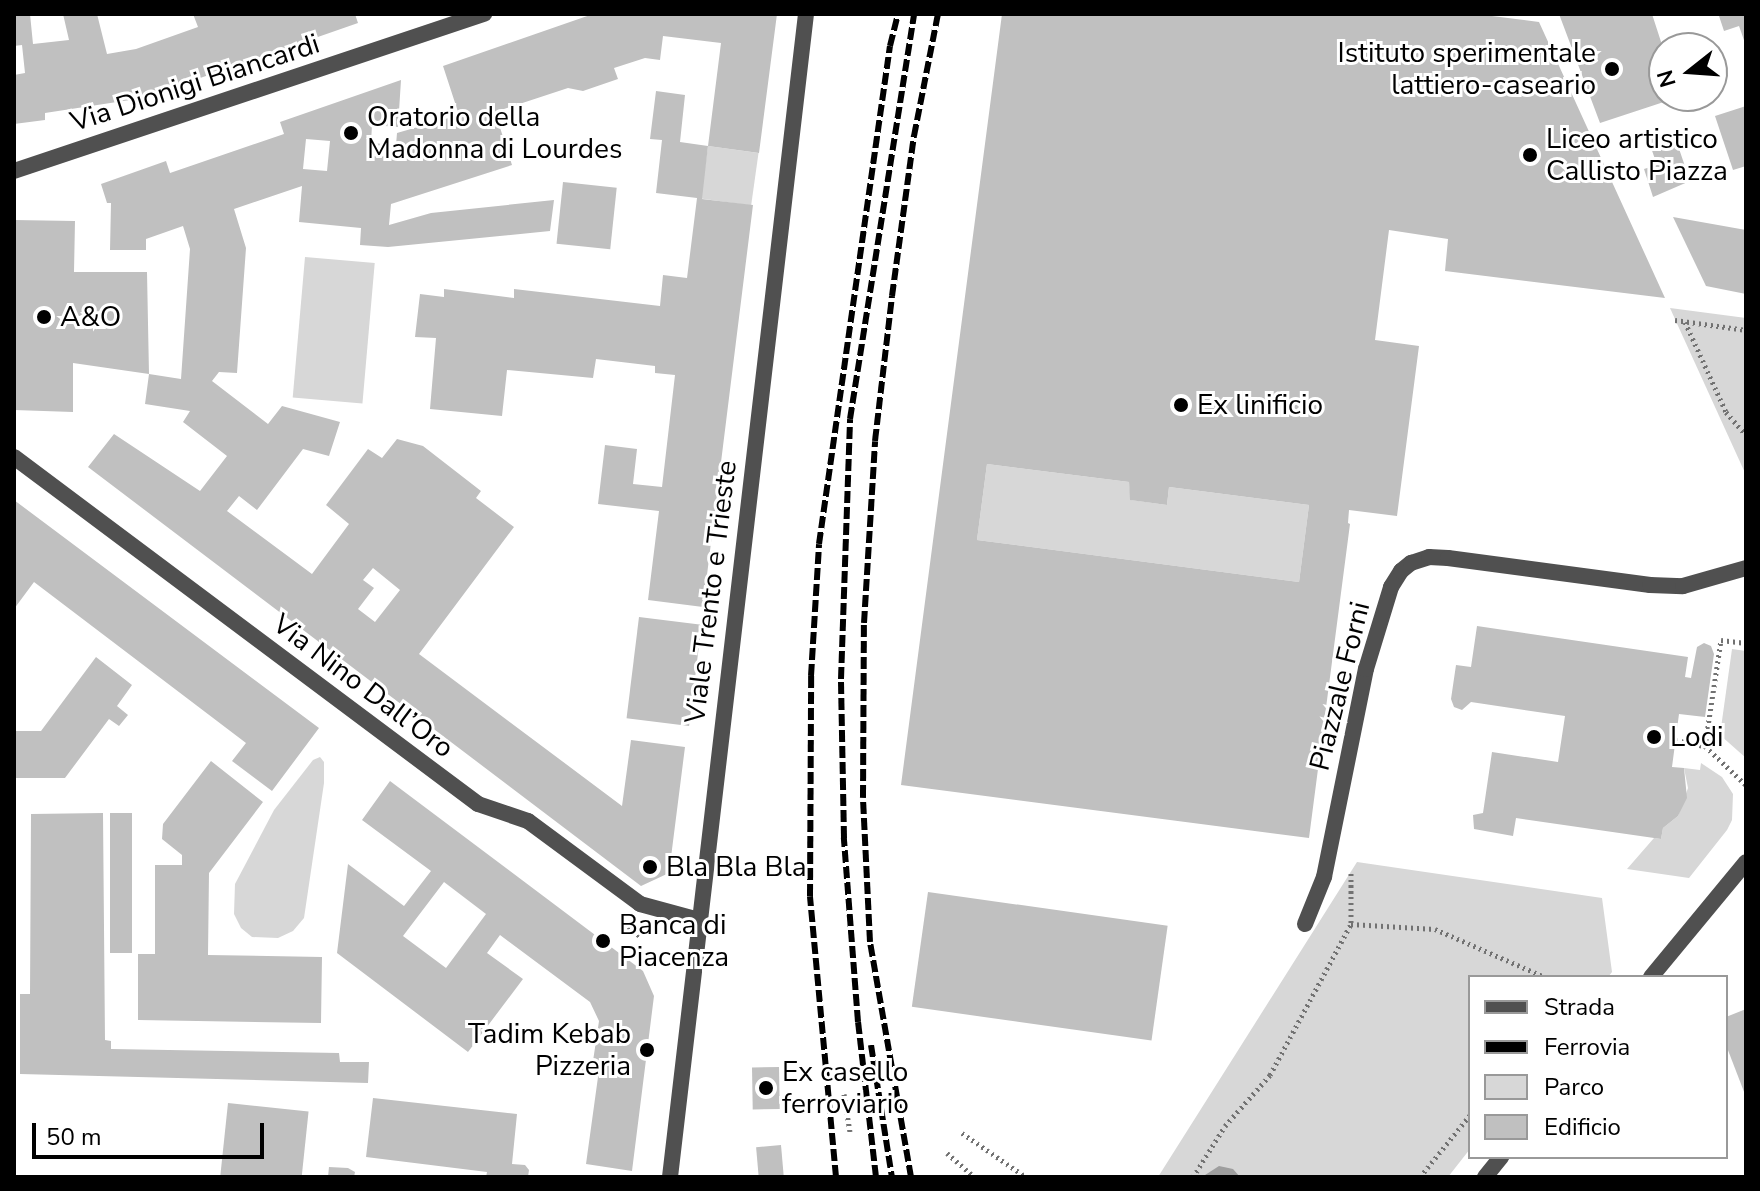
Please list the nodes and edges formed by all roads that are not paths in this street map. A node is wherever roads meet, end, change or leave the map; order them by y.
1 (484, 14) edge
2 (806, 14) edge
3 (14, 171) edge
4 (14, 457) edge
5 (1746, 568) edge
6 (1746, 862) edge
7 (699, 920) junction
8 (1305, 924) dead end
9 (1653, 975) edge
10 (1499, 1159) edge
11 (670, 1177) edge
12 (1485, 1177) edge

1 - 3 street, Via Dionigi Biancardi
2 - 7 street, Viale Trento e Trieste
4 - 7 street, Via Nino Dall’Oro
5 - 8 street, Piazzale Forni
6 - 9 street
7 - 11 street, Viale Trento e Trieste
10 - 12 street

